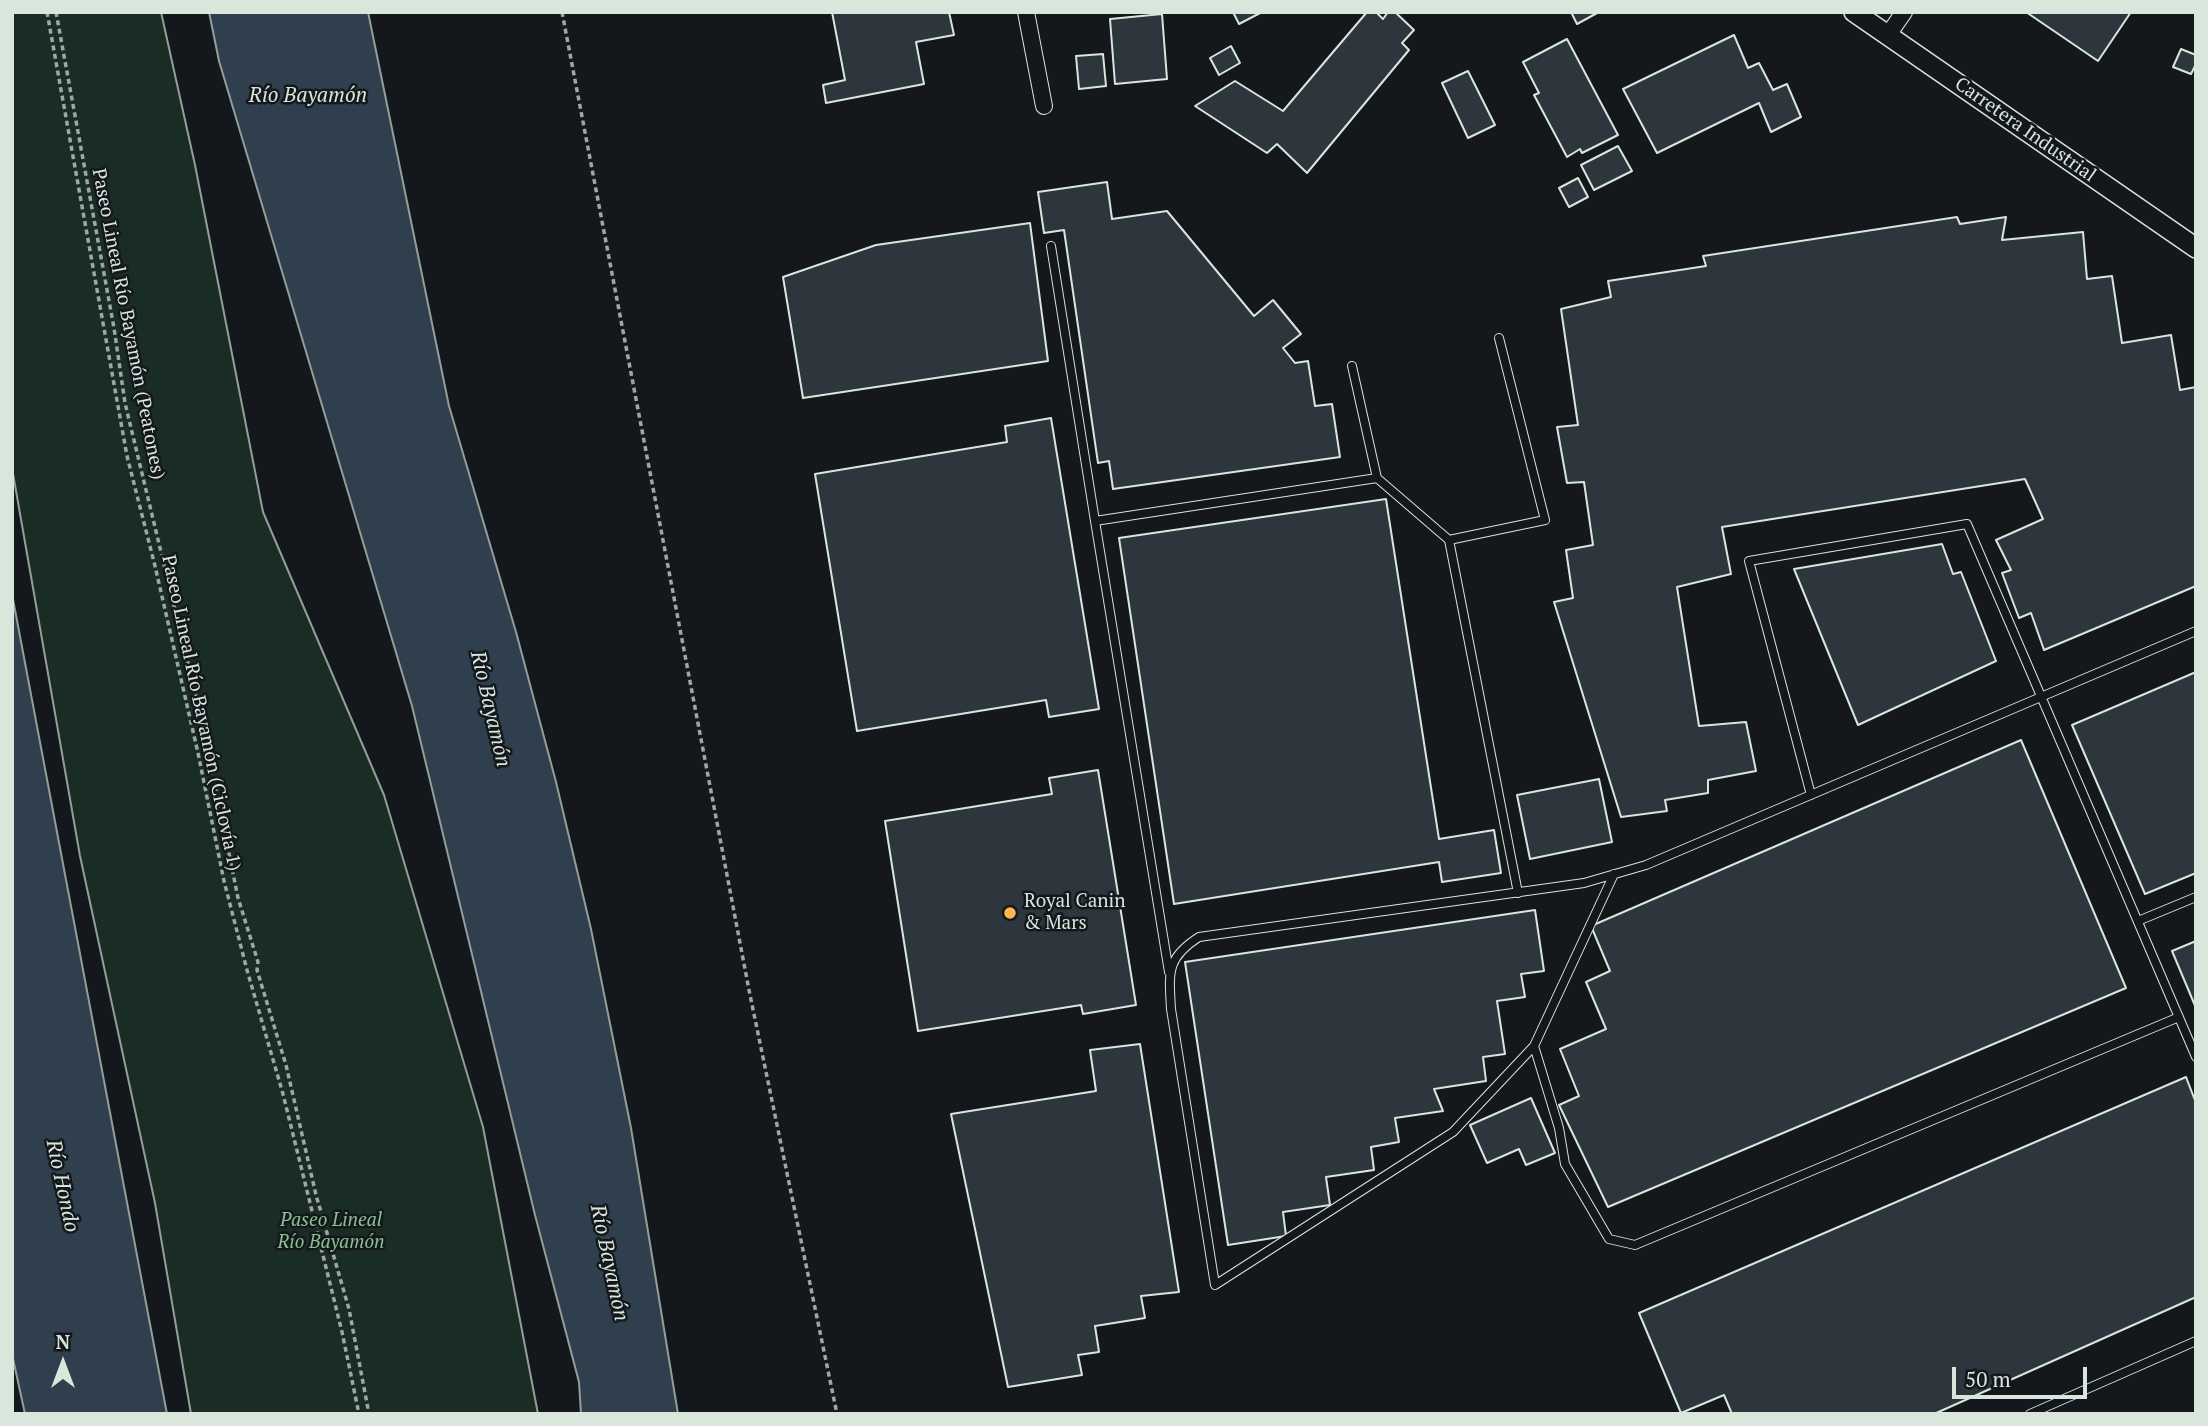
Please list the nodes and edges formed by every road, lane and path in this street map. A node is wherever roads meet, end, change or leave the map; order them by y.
1 (47, 12) edge
2 (56, 12) edge
3 (562, 12) edge
4 (1026, 12) edge
5 (1854, 12) edge
6 (1904, 12) edge
7 (1888, 35) junction
8 (1044, 106) dead end
9 (1051, 246) dead end
10 (2196, 248) edge
11 (1499, 338) dead end
12 (1352, 366) dead end
13 (1377, 478) junction
14 (1095, 521) junction
15 (1449, 540) junction
16 (2196, 631) edge
17 (2042, 697) junction
18 (1811, 794) junction
19 (1614, 874) junction
20 (1518, 892) junction
21 (2196, 897) edge
22 (2138, 921) junction
23 (1169, 972) junction
24 (2179, 1017) junction
25 (1534, 1046) junction
26 (2196, 1056) edge
27 (2196, 1341) edge
28 (359, 1414) edge
29 (369, 1414) edge
30 (837, 1414) edge
31 (2030, 1414) edge

1 - 28 path, Paseo Lineal Río Bayamón (Ciclovía 1)
2 - 29 path, Paseo Lineal Río Bayamón (Peatones)
3 - 30 path
4 - 8 street
5 - 7 street, Carretera Industrial
6 - 7 street
7 - 10 street, Carretera Industrial
9 - 14 lane
11 - 15 lane
12 - 13 lane
13 - 14 lane
13 - 15 lane
14 - 23 lane
15 - 20 lane
16 - 17 lane
17 - 18 lane
17 - 18 lane
17 - 22 lane
18 - 19 lane
19 - 20 lane
19 - 25 lane
20 - 23 lane
21 - 22 lane
22 - 24 lane
23 - 25 lane
24 - 25 lane
24 - 26 lane
27 - 31 lane

